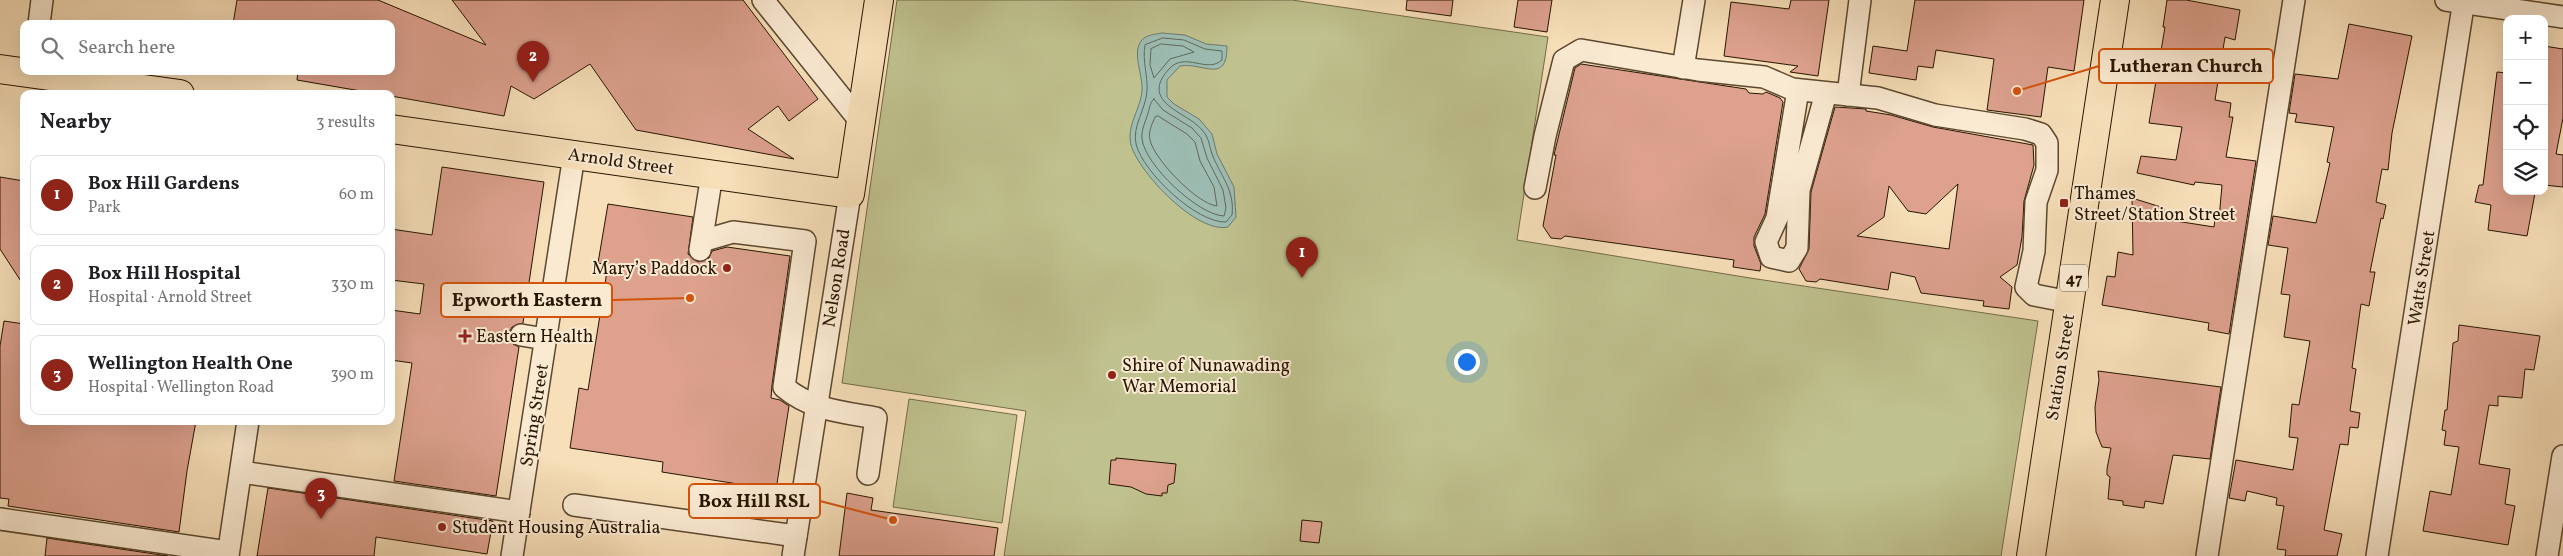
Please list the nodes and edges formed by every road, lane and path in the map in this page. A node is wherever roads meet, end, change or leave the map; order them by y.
1 (42, 0) edge
2 (763, 0) edge
3 (879, 0) edge
4 (1694, 0) edge
5 (1860, 0) edge
6 (2115, 0) edge
7 (2294, 0) edge
8 (2458, 1) edge
9 (2563, 16) edge
10 (40, 20) edge
11 (1683, 68) junction
12 (0, 69) edge
13 (20, 71) edge
14 (52, 75) edge
15 (153, 90) edge
16 (1798, 90) junction
17 (1826, 93) junction
18 (1848, 95) junction
19 (860, 121) junction
20 (395, 130) edge
21 (574, 154) junction
22 (712, 174) junction
23 (1535, 188) dead end
24 (850, 194) junction
25 (2070, 302) junction
26 (521, 335) dead end
27 (545, 339) junction
28 (816, 408) junction
29 (247, 425) edge
30 (2563, 456) edge
31 (241, 472) junction
32 (868, 474) dead end
33 (574, 505) dead end
34 (519, 512) junction
35 (0, 519) edge
36 (795, 546) edge
37 (228, 554) edge
38 (512, 556) edge
39 (2031, 556) edge
40 (2207, 556) edge
41 (2377, 556) edge
42 (2547, 556) edge

1 - 10 street
2 - 19 street
3 - 19 main road, Nelson Road
4 - 11 street
5 - 18 street
6 - 25 main road, Station Street / 47
7 - 40 street
8 - 9 street
8 - 41 street, Watts Street
11 - 16 street
11 - 23 street
12 - 13 main road
14 - 15 main road
16 - 17 street
16 - 17 street
17 - 18 street
18 - 25 street
19 - 24 main road, Nelson Road
20 - 21 main road, Arnold Street
21 - 22 main road, Arnold Street
21 - 27 street, Spring Street
22 - 24 main road, Arnold Street
22 - 28 street
24 - 28 street, Nelson Road
25 - 39 main road, Station Street / 47
26 - 27 street
27 - 34 street, Spring Street
28 - 32 street
28 - 36 street, Nelson Road
29 - 31 street
30 - 42 street
31 - 34 street
31 - 37 street
33 - 36 street
34 - 38 street, Spring Street
35 - 37 street

